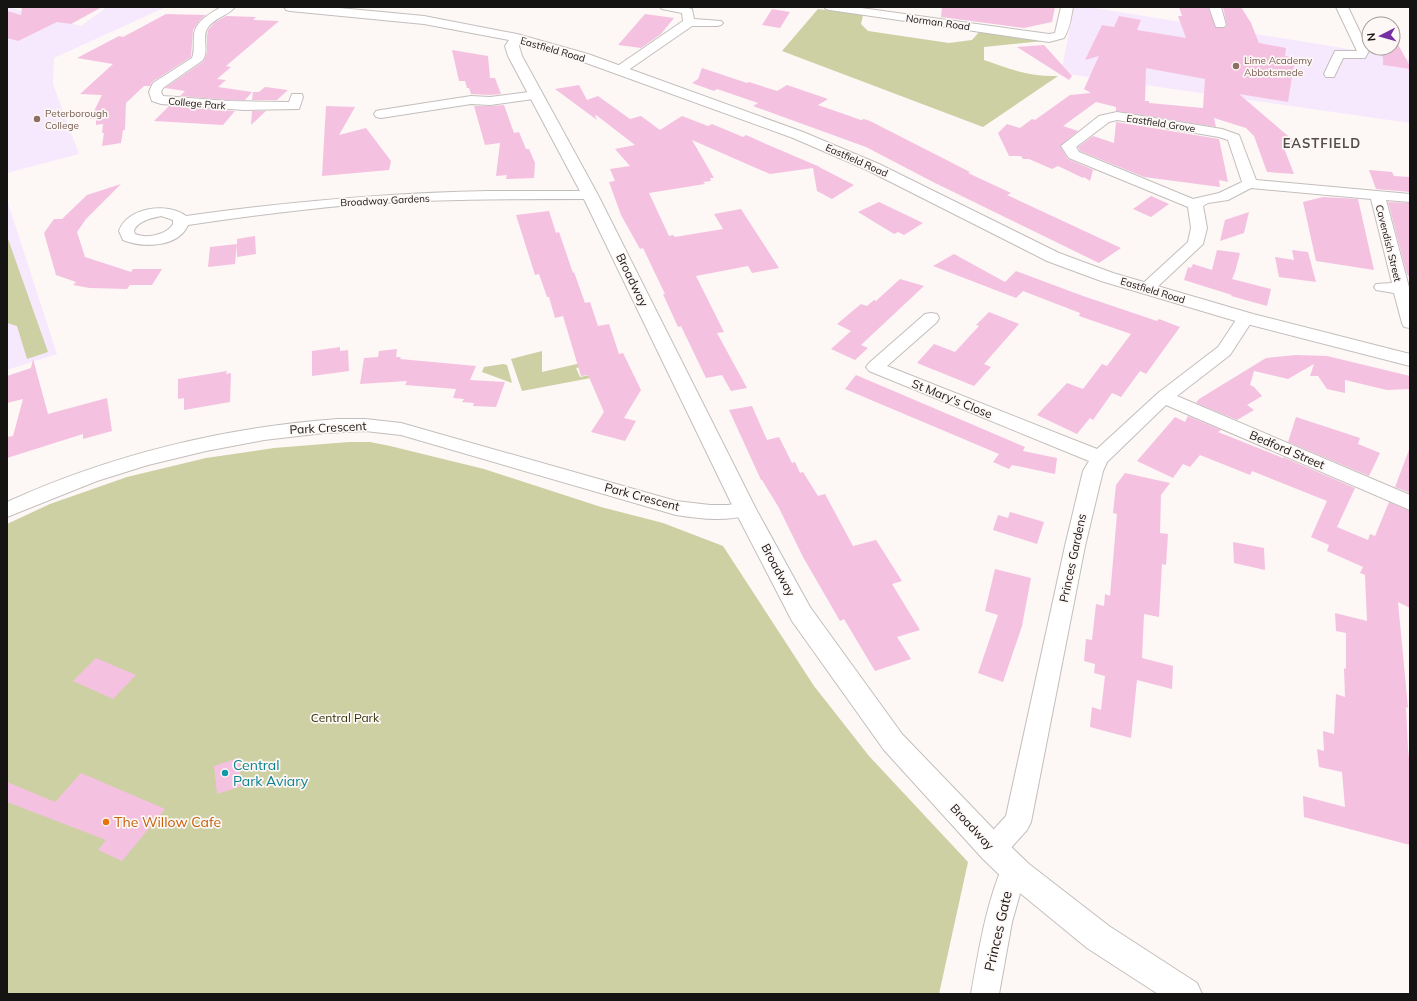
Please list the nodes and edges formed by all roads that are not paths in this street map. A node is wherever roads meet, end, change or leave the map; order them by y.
1 (229, 7) edge
2 (290, 7) edge
3 (666, 7) edge
4 (830, 7) edge
5 (914, 7) edge
6 (1067, 7) edge
7 (1215, 7) edge
8 (1342, 7) edge
9 (907, 18) junction
10 (689, 22) junction
11 (717, 23) dead end
12 (1220, 25) dead end
13 (517, 38) junction
14 (620, 70) junction
15 (1330, 74) dead end
16 (536, 95) junction
17 (296, 105) dead end
18 (381, 114) dead end
19 (1250, 184) junction
20 (590, 195) junction
21 (1377, 195) junction
22 (1410, 198) edge
23 (1195, 205) junction
24 (182, 221) dead end
25 (1382, 287) dead end
26 (1400, 288) junction
27 (1146, 289) junction
28 (931, 318) dead end
29 (1246, 318) junction
30 (1410, 323) edge
31 (1410, 360) edge
32 (1164, 397) junction
33 (1100, 458) junction
34 (1410, 503) edge
35 (745, 509) junction
36 (7, 510) edge
37 (993, 849) junction
38 (1014, 869) junction
39 (984, 994) edge
40 (1186, 994) edge

1 - 17 street, College Park
2 - 13 street, Eastfield Road
3 - 10 street
4 - 9 street, Norman Road
5 - 9 street
6 - 9 street, Norman Road
7 - 12 street
8 - 15 street
10 - 11 street
10 - 14 street
13 - 14 street, Eastfield Road
13 - 16 street, Broadway
14 - 27 street, Eastfield Road
16 - 18 street
16 - 20 street, Broadway
19 - 21 street
19 - 23 street
19 - 23 street, Eastfield Grove
20 - 24 street, Broadway Gardens
20 - 35 street, Broadway
21 - 22 street, Cavendish Street
21 - 26 street, Cavendish Street
23 - 27 street
25 - 26 street
26 - 30 street, Cavendish Street
27 - 29 street, Eastfield Road
28 - 33 street, St Mary's Close
29 - 31 street, Eastfield Road
29 - 32 street, Princes Gardens
32 - 33 street, Princes Gardens
32 - 34 street, Bedford Street
33 - 37 street, Princes Gardens
35 - 36 street, Park Crescent
35 - 37 street, Broadway
37 - 38 street, Broadway
38 - 39 street, Princes Gate
38 - 40 street, Broadway

